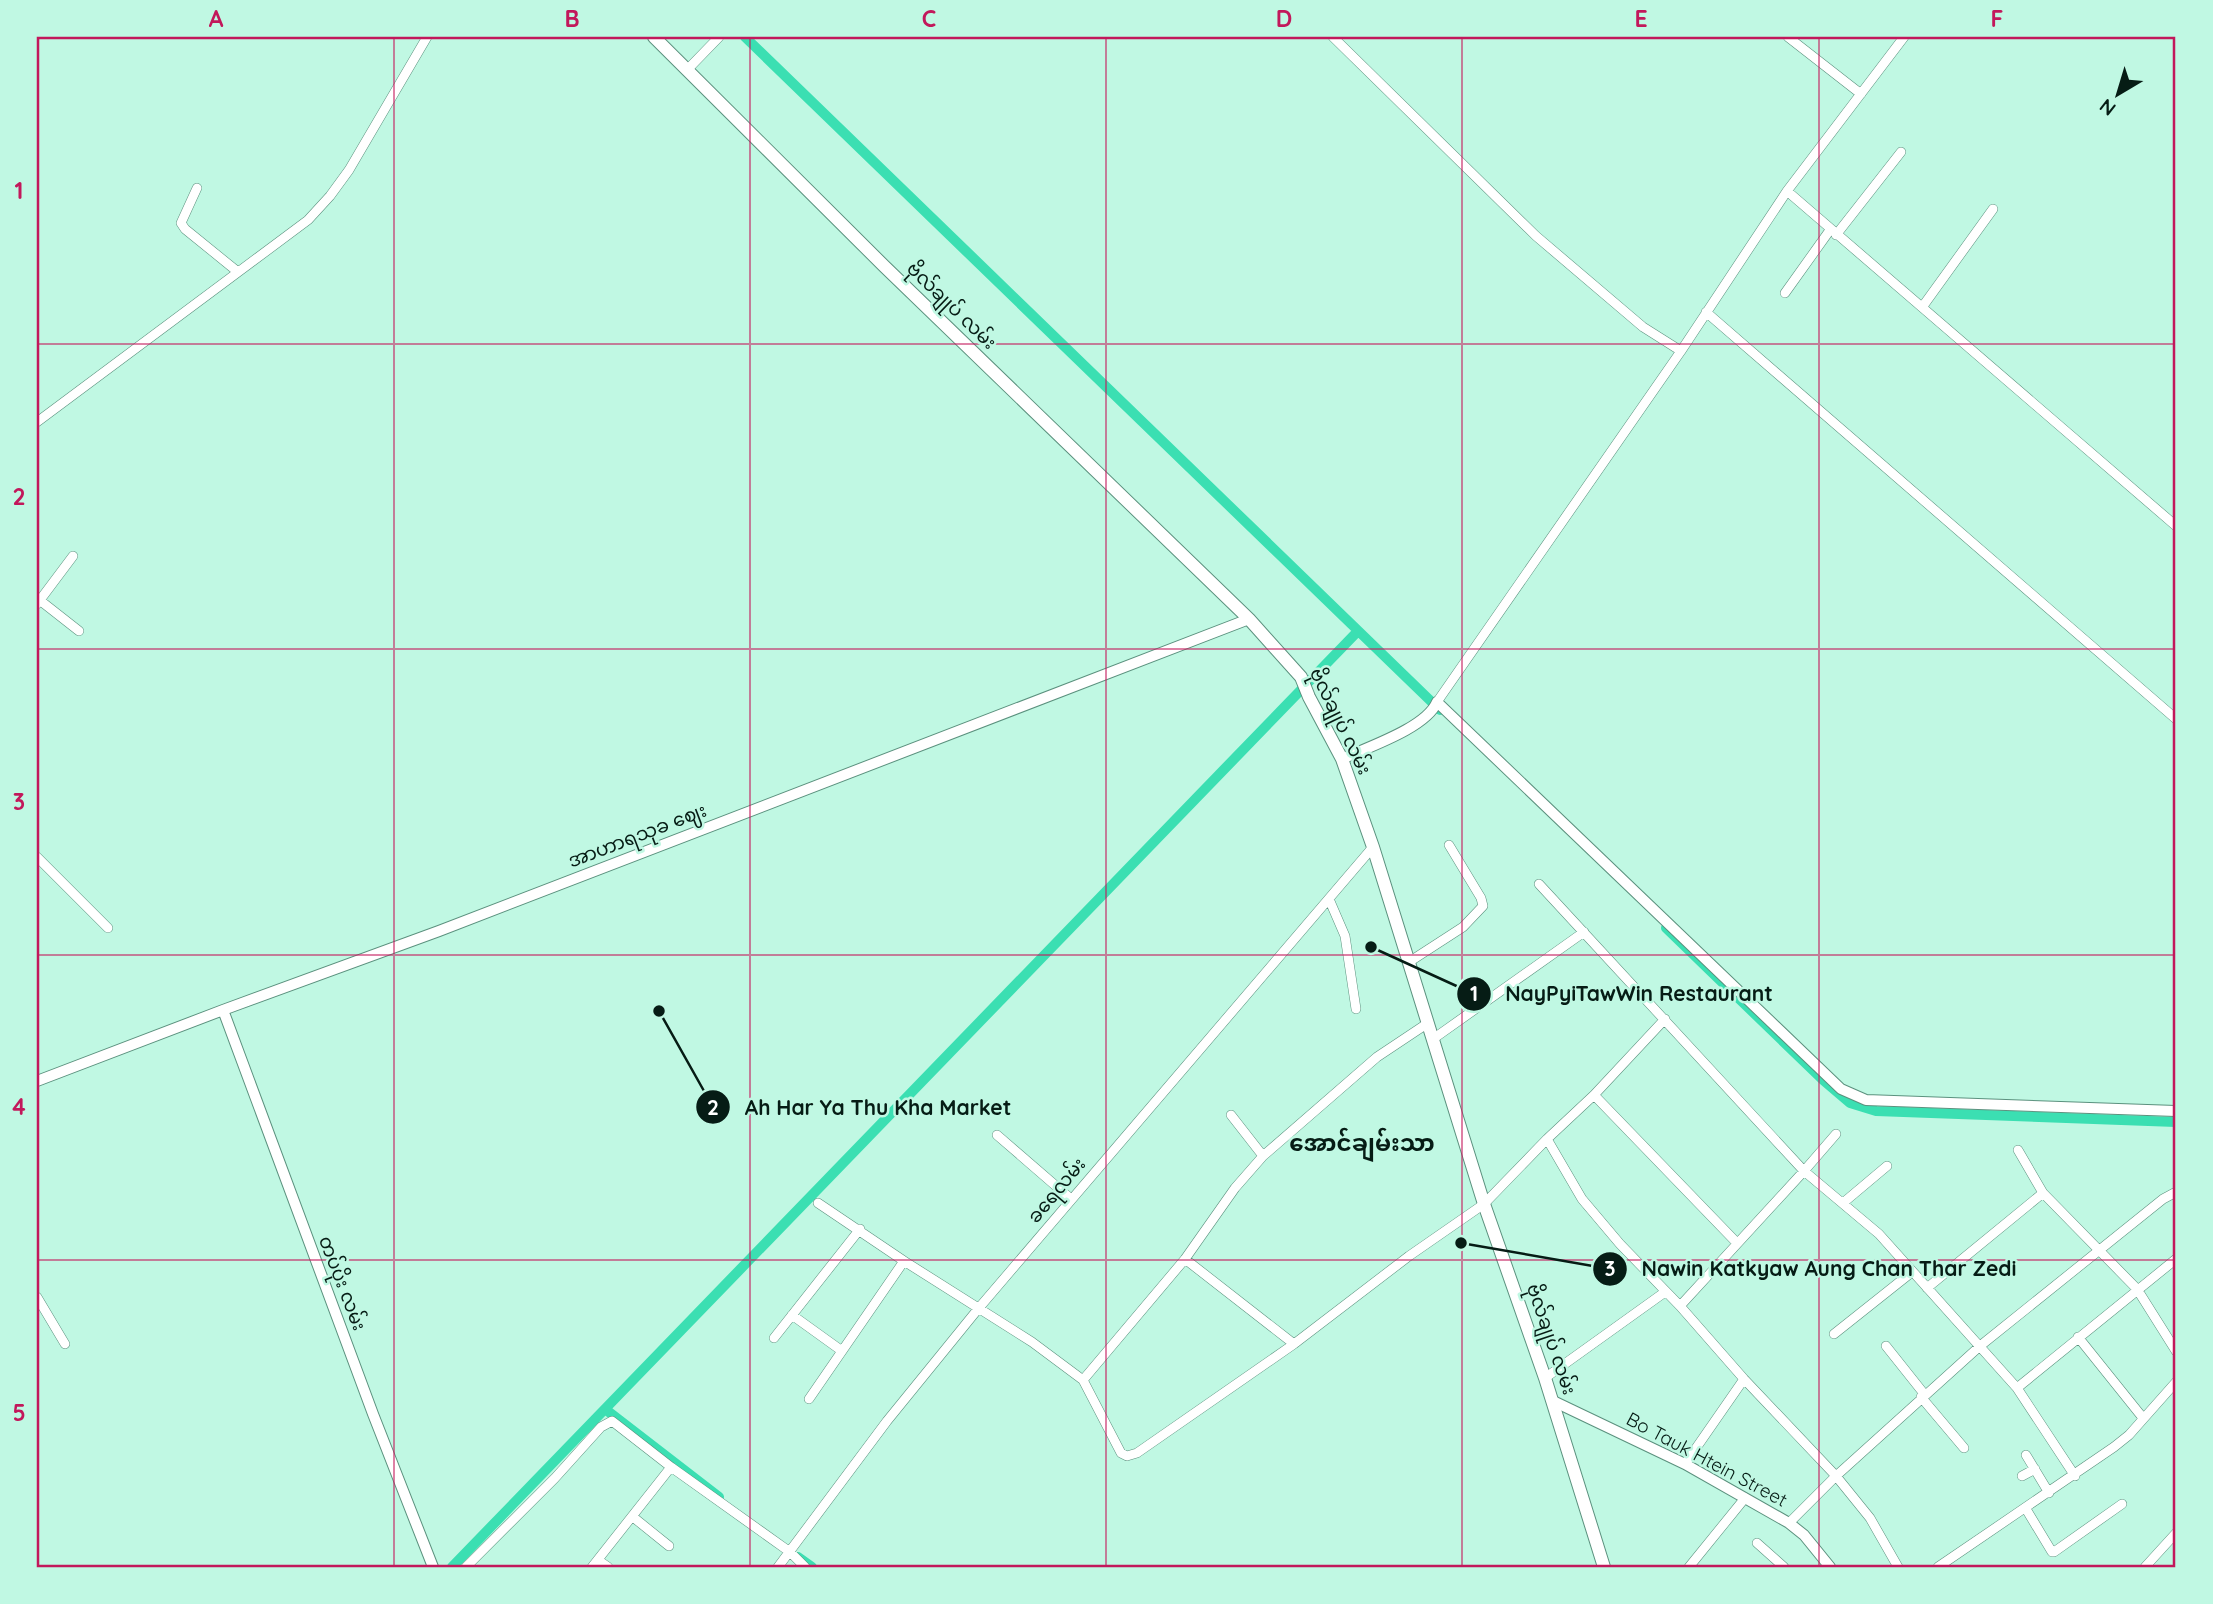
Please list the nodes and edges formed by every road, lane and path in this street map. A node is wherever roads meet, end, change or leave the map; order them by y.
1 (427, 37) edge
2 (654, 37) edge
3 (1333, 37) edge
4 (1788, 37) edge
5 (1904, 37) edge
6 (718, 38) edge
7 (687, 70) junction
8 (1861, 94) junction
9 (1901, 152) dead end
10 (197, 188) dead end
11 (1787, 191) junction
12 (1993, 209) dead end
13 (1833, 232) junction
14 (238, 272) junction
15 (1785, 293) dead end
16 (1923, 306) junction
17 (1706, 312) junction
18 (1681, 351) junction
19 (37, 422) edge
20 (2176, 526) edge
21 (73, 556) dead end
22 (38, 600) edge
23 (1249, 619) junction
24 (79, 631) dead end
25 (1435, 705) junction
26 (2176, 719) edge
27 (1342, 759) junction
28 (1449, 845) dead end
29 (1373, 847) junction
30 (37, 857) edge
31 (1539, 884) dead end
32 (1329, 899) junction
33 (108, 928) dead end
34 (1584, 932) junction
35 (1409, 962) junction
36 (1356, 1009) dead end
37 (223, 1010) junction
38 (1665, 1019) junction
39 (1428, 1023) junction
40 (1433, 1039) junction
41 (37, 1082) edge
42 (1594, 1095) junction
43 (2176, 1111) edge
44 (1231, 1115) dead end
45 (1836, 1134) dead end
46 (997, 1135) dead end
47 (1547, 1139) junction
48 (2018, 1150) dead end
49 (1263, 1156) junction
50 (1887, 1166) dead end
51 (1804, 1171) junction
52 (2176, 1192) edge
53 (2043, 1193) junction
54 (1071, 1199) junction
55 (818, 1203) dead end
56 (1843, 1203) junction
57 (1485, 1204) junction
58 (860, 1229) junction
59 (1737, 1244) junction
60 (2098, 1252) junction
61 (1185, 1259) junction
62 (2176, 1259) edge
63 (904, 1261) junction
64 (1912, 1272) junction
65 (1927, 1288) junction
66 (2137, 1289) junction
67 (1665, 1292) junction
68 (37, 1297) edge
69 (1680, 1306) junction
70 (978, 1309) junction
71 (792, 1315) junction
72 (1834, 1334) dead end
73 (2078, 1337) junction
74 (774, 1338) dead end
75 (65, 1344) dead end
76 (1294, 1344) junction
77 (1886, 1346) dead end
78 (1980, 1346) junction
79 (842, 1351) junction
80 (2176, 1351) edge
81 (1545, 1378) junction
82 (1744, 1379) junction
83 (1083, 1380) junction
84 (2176, 1382) edge
85 (2017, 1388) junction
86 (1923, 1396) junction
87 (809, 1399) dead end
88 (1553, 1401) junction
89 (2143, 1418) junction
90 (1964, 1448) dead end
91 (2026, 1455) dead end
92 (1685, 1464) junction
93 (671, 1467) junction
94 (2035, 1469) junction
95 (1836, 1476) junction
96 (2022, 1476) dead end
97 (2075, 1476) junction
98 (2049, 1493) junction
99 (1745, 1498) junction
100 (2122, 1504) dead end
101 (2026, 1509) junction
102 (633, 1517) junction
103 (1789, 1523) junction
104 (2176, 1533) edge
105 (1757, 1543) dead end
106 (669, 1546) dead end
107 (790, 1552) junction
108 (595, 1563) edge
109 (433, 1567) edge
110 (466, 1567) edge
111 (608, 1567) edge
112 (778, 1567) edge
113 (805, 1567) edge
114 (1604, 1567) edge
115 (1689, 1567) edge
116 (1784, 1567) edge
117 (1830, 1567) edge
118 (1898, 1567) edge
119 (1938, 1567) edge
120 (2145, 1567) edge

1 - 14 street
2 - 7 main road, ဗိုလ်ချုပ် လမ်း
3 - 18 street
4 - 8 street
5 - 8 street
6 - 7 street
7 - 23 main road, ဗိုလ်ချုပ် လမ်း
8 - 11 street
9 - 13 street
10 - 14 street
11 - 13 street
11 - 17 street
12 - 16 street
13 - 15 street
13 - 16 street
14 - 19 street
16 - 20 street
17 - 18 street
17 - 26 street
18 - 25 street
21 - 22 street
22 - 24 street
23 - 27 main road, ဗိုလ်ချုပ် လမ်း
23 - 37 street, အာဟာရသုခ ဈေး
25 - 27 street
25 - 43 street
27 - 29 main road, ဗိုလ်ချုပ် လမ်း
28 - 35 street
29 - 32 street, ခရေလမ်း
29 - 35 main road, ဗိုလ်ချုပ် လမ်း
30 - 33 street
31 - 34 street
32 - 36 street
32 - 54 street, ခရေလမ်း
34 - 38 street
34 - 40 street
35 - 39 main road, ဗိုလ်ချုပ် လမ်း
37 - 41 street, အာဟာရသုခ ဈေး
37 - 109 street, တပ်ပိုး လမ်း
38 - 42 street
38 - 51 street
39 - 40 main road, ဗိုလ်ချုပ် လမ်း
39 - 49 street
40 - 57 main road, ဗိုလ်ချုပ် လမ်း
42 - 47 street
42 - 59 street
44 - 49 street
45 - 51 street
46 - 54 street
47 - 57 street
47 - 67 street
48 - 53 street
49 - 61 street
50 - 56 street
51 - 56 street
51 - 59 street
52 - 60 street
53 - 60 street
53 - 65 street
54 - 70 street, ခရေလမ်း
55 - 58 street
56 - 64 street
57 - 76 street
57 - 81 main road, ဗိုလ်ချုပ် လမ်း
58 - 63 street
58 - 71 street
59 - 69 street
60 - 66 street
60 - 78 street
61 - 76 street
61 - 83 street
62 - 66 street
63 - 70 street
63 - 79 street
64 - 65 street
64 - 72 street
65 - 78 street
66 - 73 street
66 - 80 street
67 - 69 street
67 - 81 street
68 - 75 street
69 - 82 street
70 - 83 street
70 - 107 street, ခရေလမ်း
71 - 74 street
71 - 79 street
73 - 85 street
73 - 89 street
76 - 83 street
77 - 86 street
78 - 85 street
78 - 86 street
79 - 87 street
81 - 88 main road, ဗိုလ်ချုပ် လမ်း
82 - 92 street
82 - 95 street
84 - 89 street
85 - 97 street
86 - 90 street
86 - 95 street
88 - 92 street, Bo Tauk Htein Street
88 - 114 main road, ဗိုလ်ချုပ် လမ်း
89 - 97 street
91 - 94 street
92 - 99 street, Bo Tauk Htein Street
93 - 102 street
93 - 107 street
93 - 110 street
94 - 96 street
94 - 98 street
95 - 103 street
95 - 118 street
97 - 98 street
98 - 101 street
99 - 103 street, Bo Tauk Htein Street
99 - 115 street
100 - 101 street
101 - 119 street
102 - 106 street
102 - 108 street
103 - 117 street, Bo Tauk Htein Street
104 - 120 street
105 - 116 street
107 - 112 street, ခရေလမ်း
107 - 113 street
108 - 111 street

